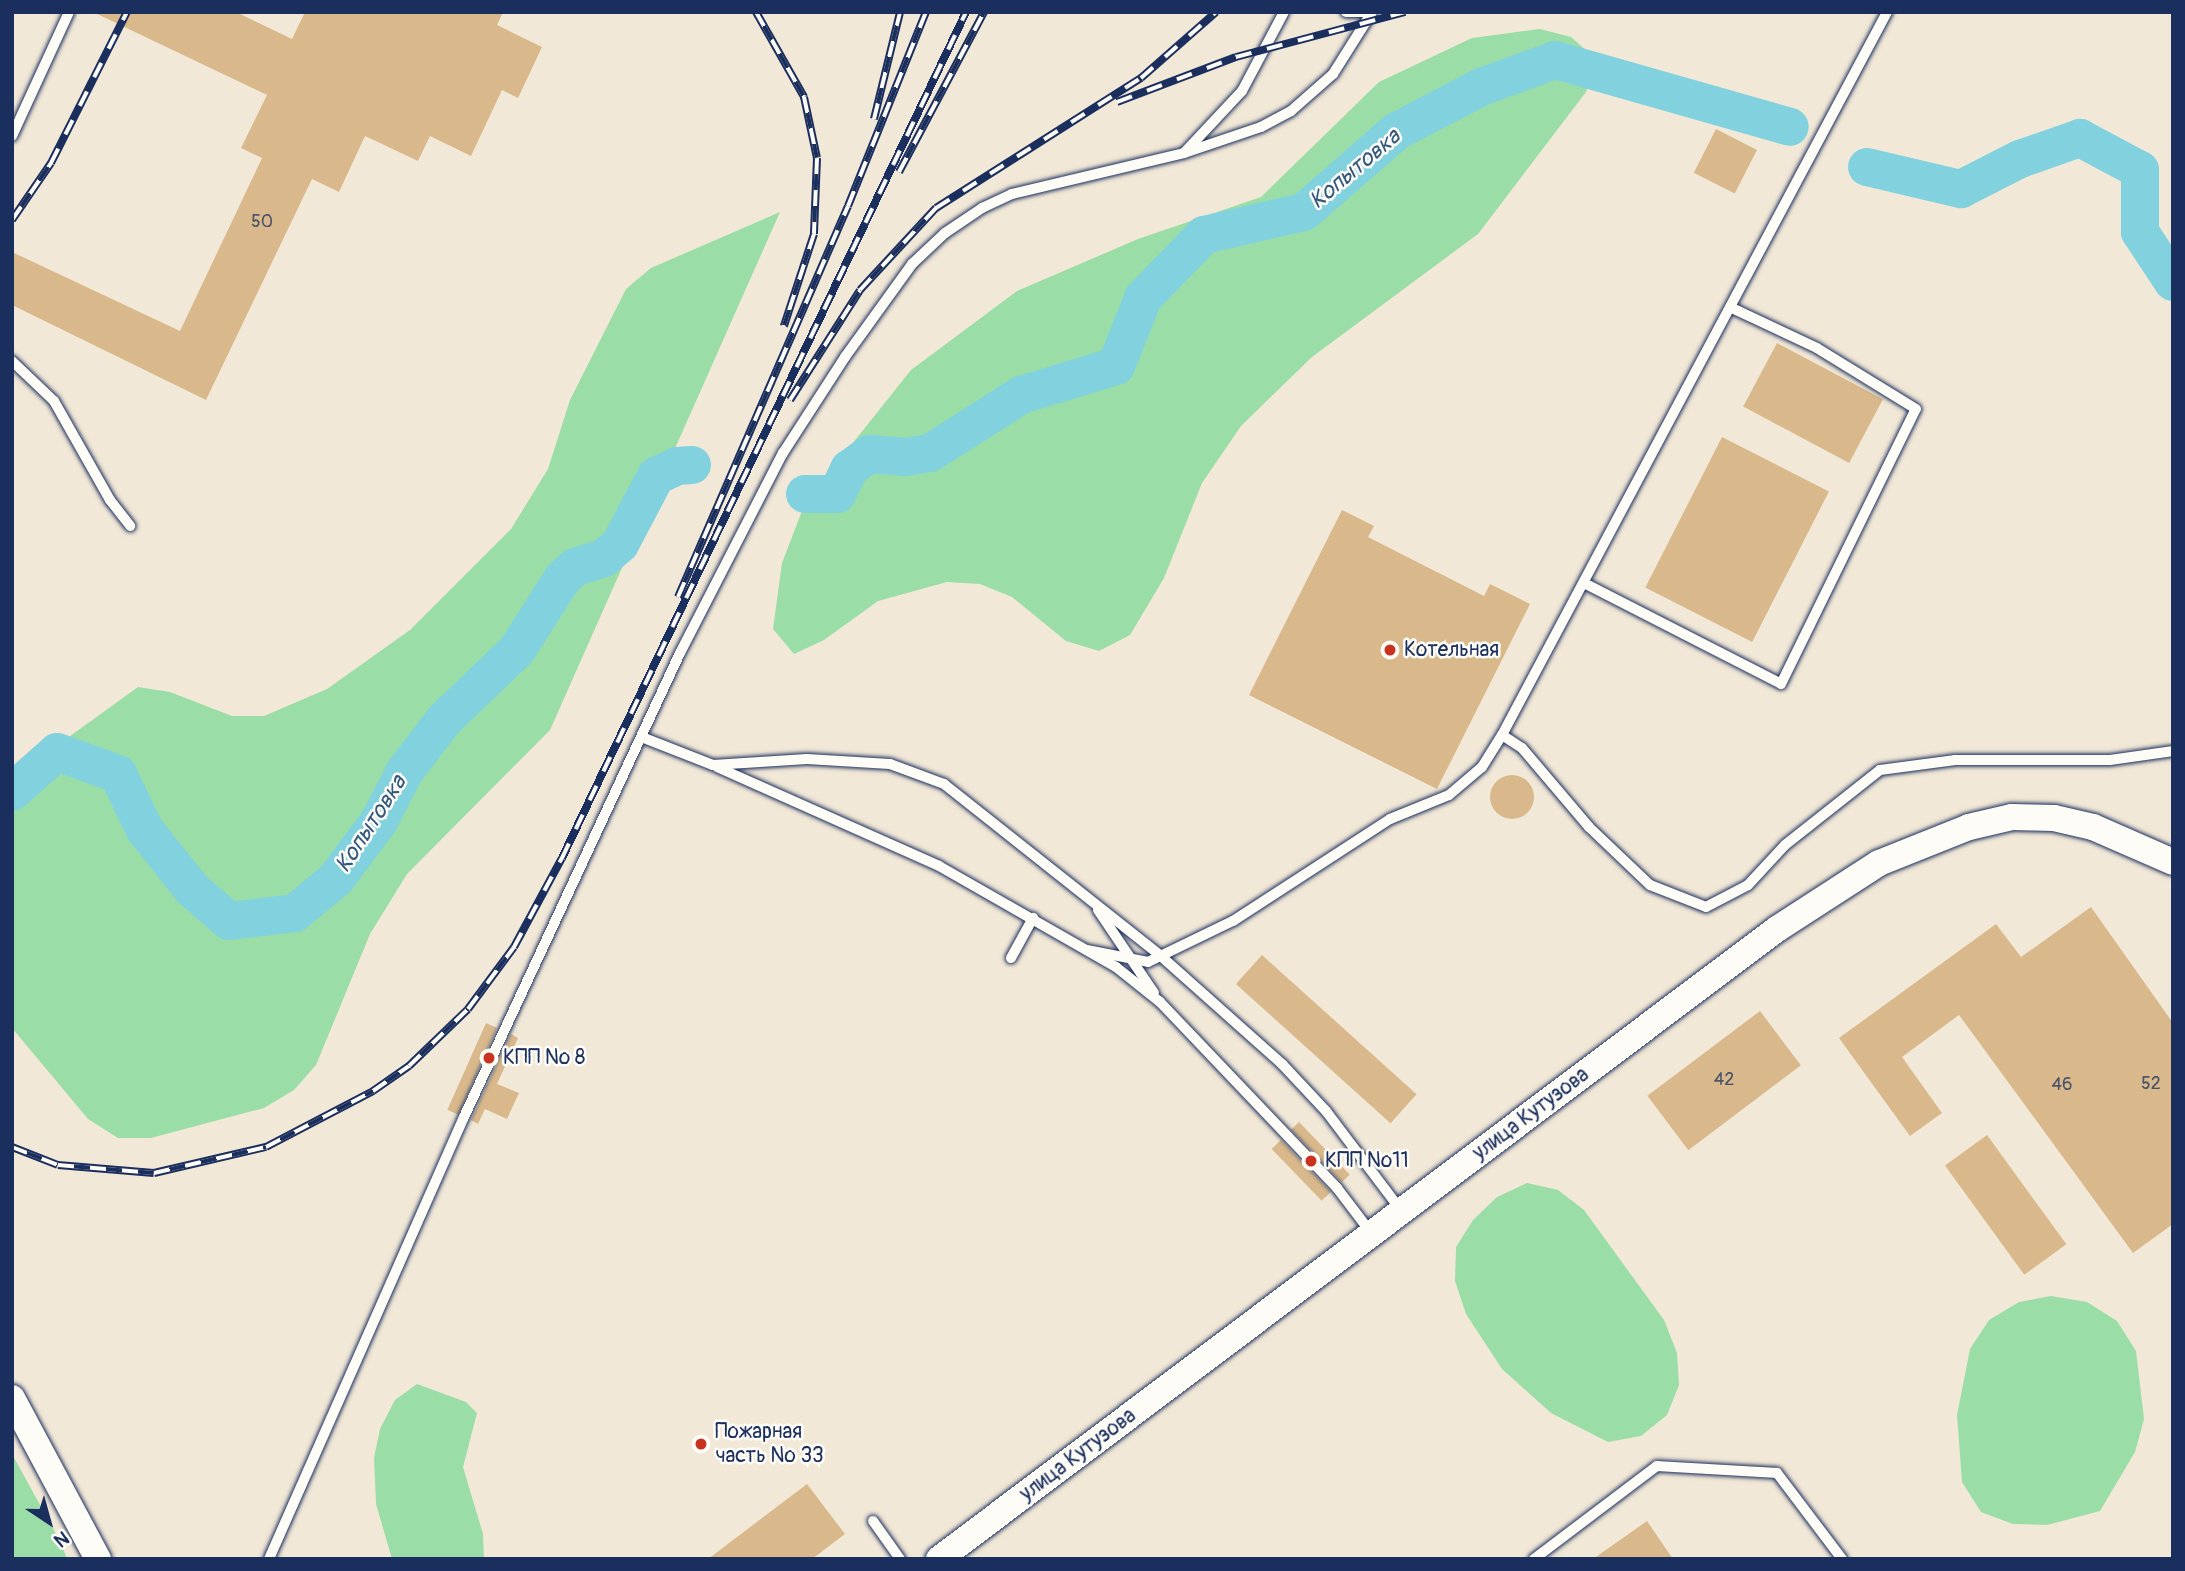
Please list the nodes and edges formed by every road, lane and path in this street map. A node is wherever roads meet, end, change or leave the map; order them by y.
1 (69, 12) edge
2 (1284, 12) edge
3 (1346, 12) edge
4 (1366, 12) edge
5 (1372, 12) edge
6 (1887, 12) edge
7 (12, 136) edge
8 (1184, 153) junction
9 (1730, 307) junction
10 (12, 361) edge
11 (130, 526) dead end
12 (1586, 584) junction
13 (1502, 735) junction
14 (644, 738) junction
15 (2173, 751) edge
16 (713, 765) junction
17 (2173, 862) edge
18 (1090, 900) junction
19 (1033, 918) junction
20 (1087, 950) junction
21 (1162, 957) junction
22 (1011, 958) dead end
23 (1132, 961) junction
24 (1160, 1002) junction
25 (1401, 1211) junction
26 (1373, 1234) junction
27 (12, 1398) edge
28 (873, 1521) dead end
29 (897, 1558) edge
30 (98, 1559) edge
31 (269, 1559) edge
32 (939, 1559) edge
33 (1534, 1559) edge
34 (1842, 1559) edge

1 - 7 lane
2 - 8 lane
3 - 4 lane
5 - 8 lane
6 - 9 lane
8 - 14 lane
9 - 12 lane
9 - 12 lane
10 - 11 lane
12 - 13 lane
13 - 15 lane
13 - 21 lane
14 - 16 lane
14 - 31 lane
16 - 18 lane
16 - 19 lane
17 - 25 street, улица Кутузова
18 - 21 lane
18 - 23 lane
19 - 20 lane
19 - 22 lane
20 - 23 lane
20 - 24 lane
21 - 23 lane
21 - 25 lane
23 - 24 lane
24 - 26 lane
25 - 26 street, улица Кутузова
26 - 32 street, улица Кутузова
27 - 30 street
28 - 29 lane
33 - 34 lane

